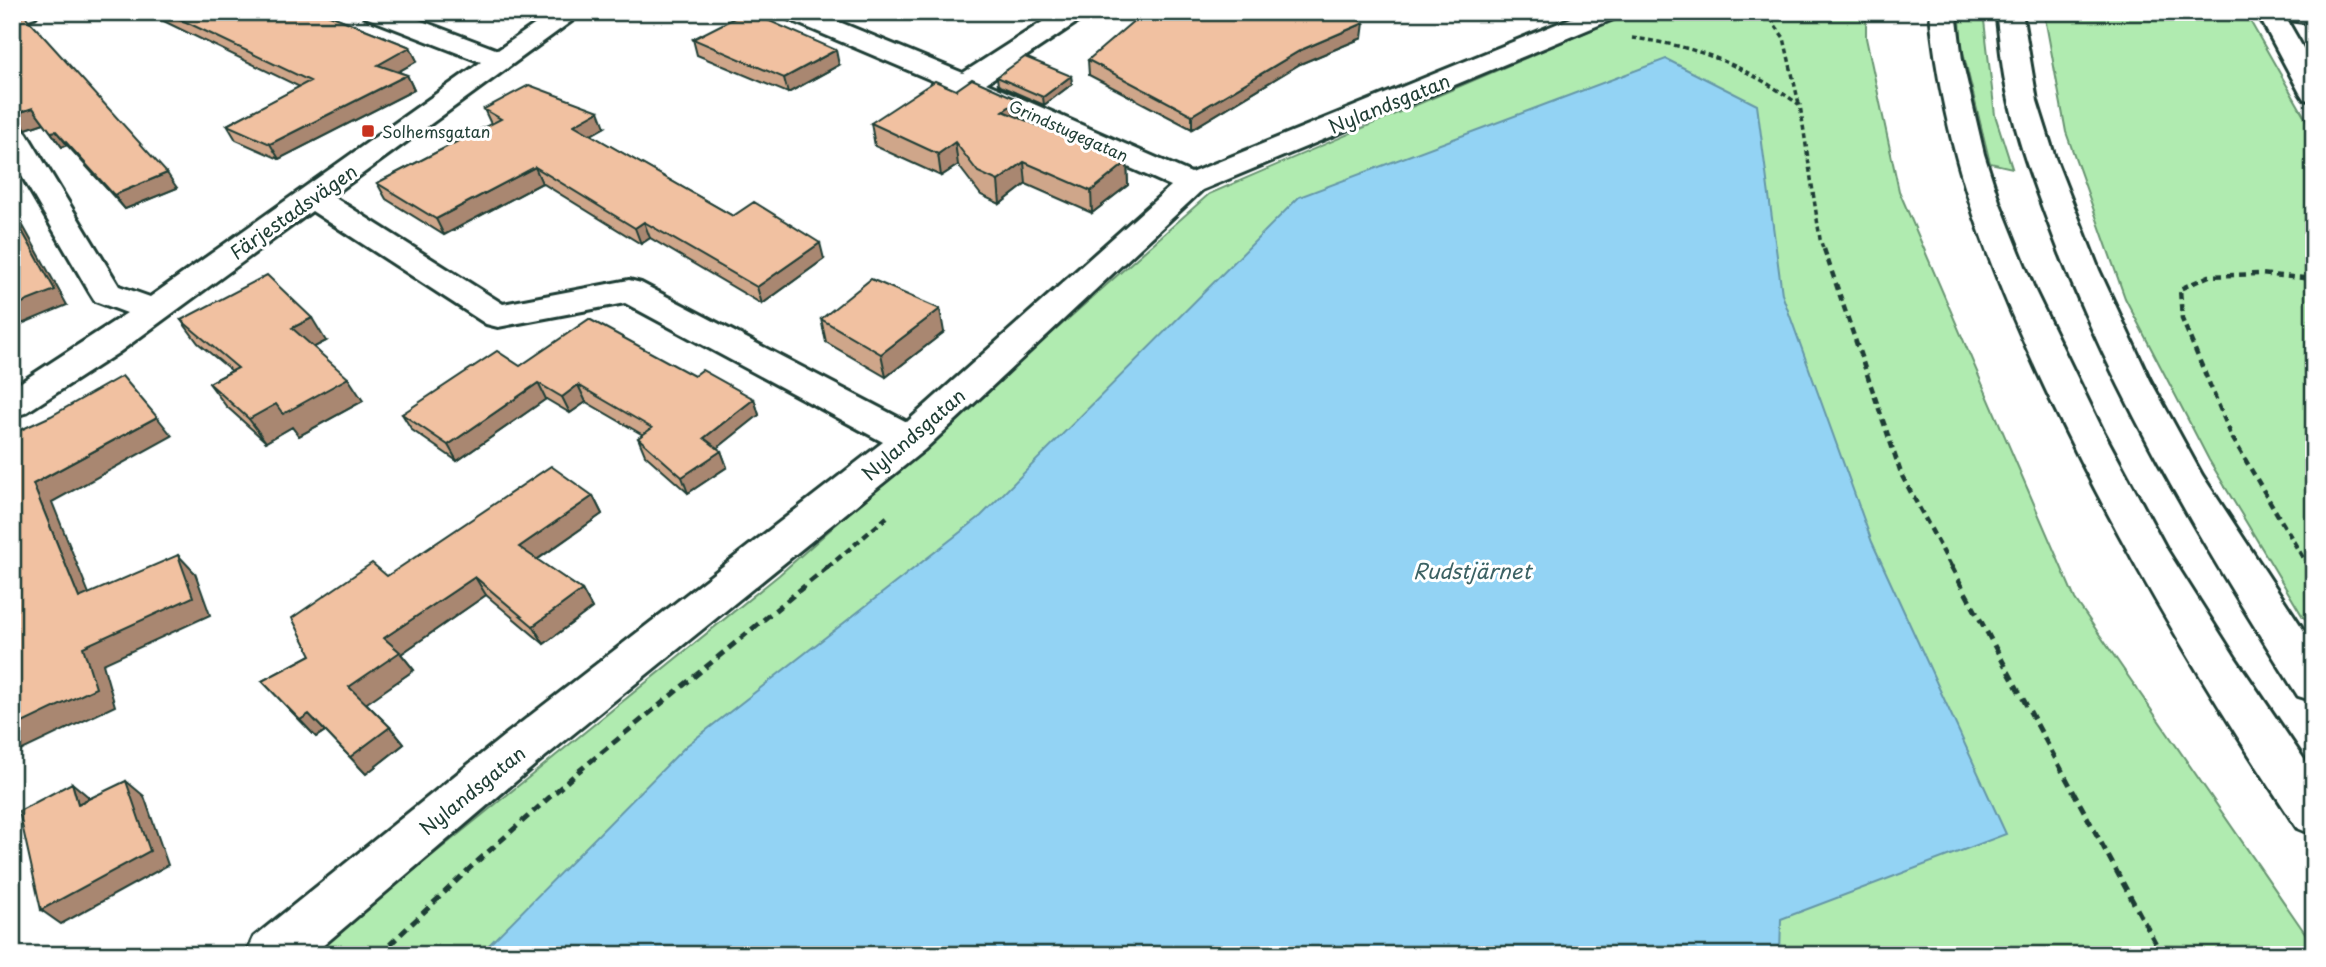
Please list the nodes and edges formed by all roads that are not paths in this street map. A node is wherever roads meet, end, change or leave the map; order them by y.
1 (26, 12) edge
2 (374, 12) edge
3 (571, 12) edge
4 (792, 12) edge
5 (1076, 12) edge
6 (1943, 12) edge
7 (2009, 12) edge
8 (2270, 12) edge
9 (2287, 12) edge
10 (2314, 15) edge
11 (12, 16) edge
12 (1616, 25) edge
13 (500, 60) junction
14 (965, 84) junction
15 (2314, 93) edge
16 (12, 134) edge
17 (1191, 184) junction
18 (313, 198) junction
19 (154, 311) junction
20 (12, 404) edge
21 (911, 440) junction
22 (2314, 683) edge
23 (2314, 813) edge
24 (272, 955) edge

1 - 11 main road
2 - 13 main road
3 - 13 main road, Färjestadsvägen
4 - 14 main road, Grindstugegatan
5 - 14 main road
6 - 23 main road
7 - 22 main road
8 - 15 main road
9 - 10 main road
12 - 17 main road, Nylandsgatan
13 - 18 main road, Färjestadsvägen
14 - 17 main road, Grindstugegatan
16 - 19 main road
17 - 21 main road, Nylandsgatan
18 - 19 main road, Färjestadsvägen
18 - 21 main road
19 - 20 main road, Färjestadsvägen
21 - 24 main road, Nylandsgatan

